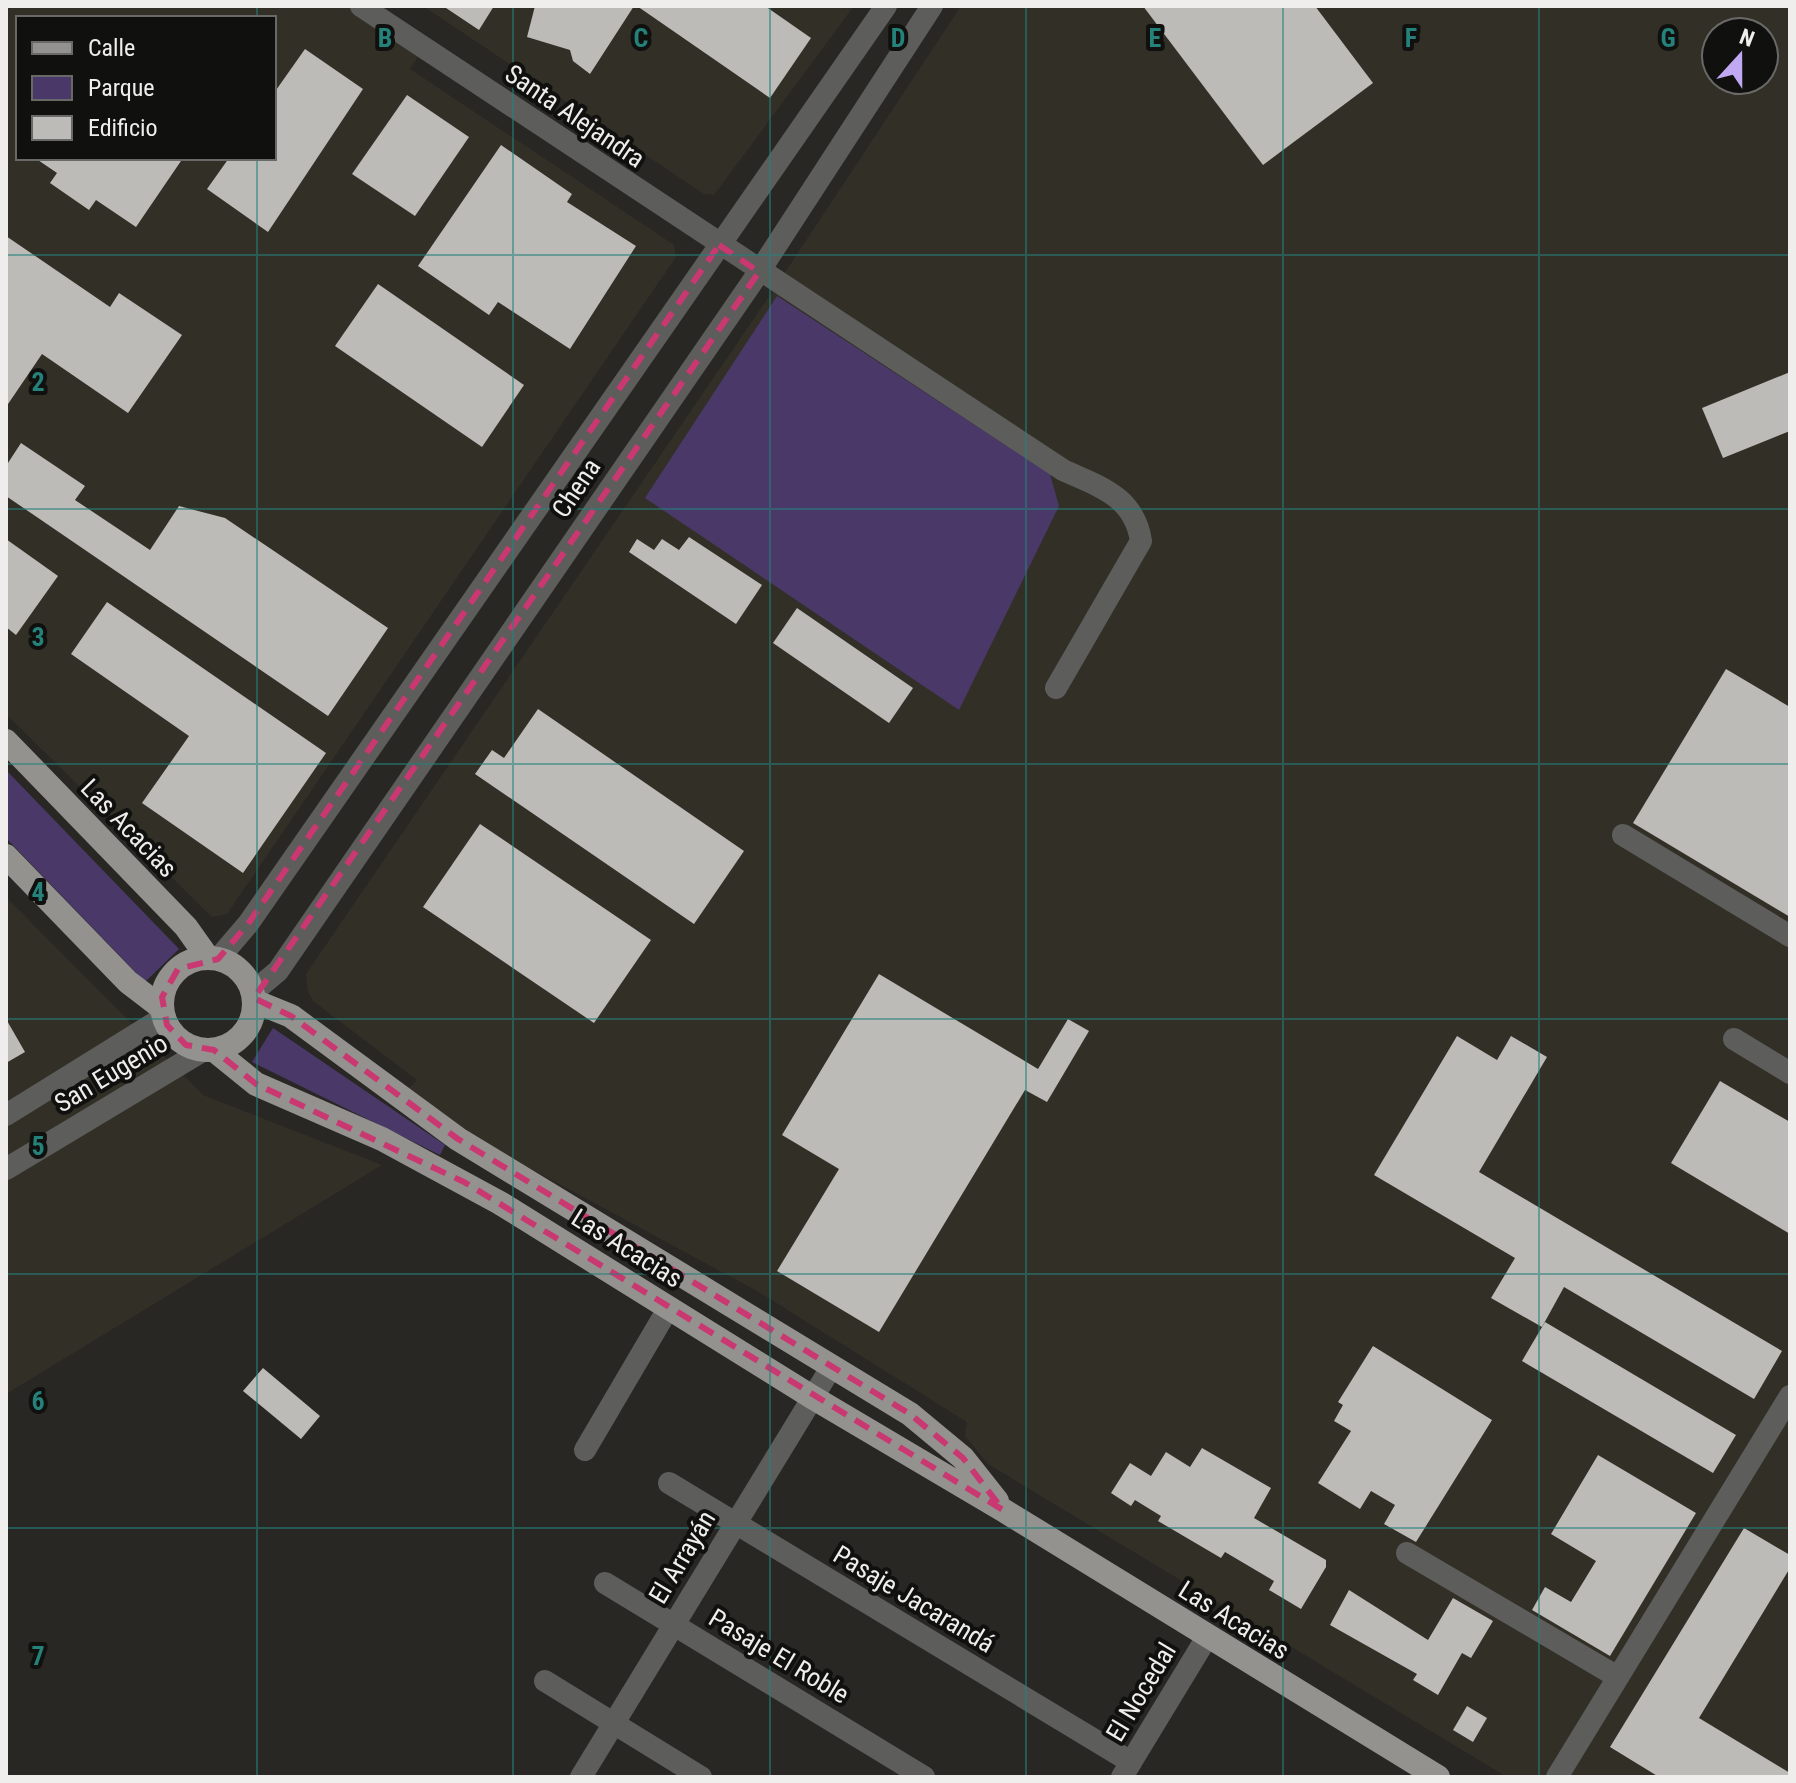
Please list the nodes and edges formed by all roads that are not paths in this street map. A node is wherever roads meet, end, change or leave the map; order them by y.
1 (361, 6) edge
2 (886, 6) edge
3 (932, 6) edge
4 (719, 245) junction
5 (759, 272) junction
6 (1056, 688) dead end
7 (6, 741) edge
8 (1623, 835) dead end
9 (6, 856) edge
10 (1790, 936) edge
11 (213, 958) junction
12 (254, 997) junction
13 (163, 1012) junction
14 (1734, 1039) dead end
15 (209, 1050) junction
16 (1790, 1073) edge
17 (6, 1115) edge
18 (6, 1169) edge
19 (669, 1307) junction
20 (832, 1366) junction
21 (1790, 1396) edge
22 (812, 1397) junction
23 (585, 1450) dead end
24 (669, 1483) dead end
25 (1003, 1510) junction
26 (735, 1524) junction
27 (1407, 1553) dead end
28 (605, 1583) dead end
29 (674, 1625) junction
30 (1207, 1637) junction
31 (1616, 1676) junction
32 (545, 1681) dead end
33 (613, 1723) junction
34 (1126, 1769) edge
35 (1427, 1774) edge
36 (581, 1777) edge
37 (701, 1777) edge
38 (924, 1777) edge
39 (1557, 1777) edge

1 - 4 street, Santa Alejandra
2 - 4 street, Chena
3 - 5 street, Chena
4 - 5 street, Santa Alejandra
4 - 11 street, Chena
5 - 6 street, Santa Alejandra
5 - 12 street, Chena
7 - 11 main road, Las Acacias
8 - 10 street
9 - 13 main road
11 - 12 main road
11 - 13 main road
12 - 15 main road
12 - 20 main road, Las Acacias
13 - 15 main road
13 - 17 street, San Eugenio
14 - 16 street
15 - 18 street, San Eugenio
15 - 19 main road, Las Acacias
19 - 22 main road, Las Acacias
19 - 23 street
20 - 22 street, El Arrayán
20 - 25 main road, Las Acacias
21 - 31 street
22 - 25 main road, Las Acacias
22 - 26 street, El Arrayán
24 - 26 street, Pasaje Jacarandá
25 - 30 main road, Las Acacias
26 - 29 street, El Arrayán
26 - 34 street, Pasaje Jacarandá
27 - 31 street
28 - 29 street, Pasaje El Roble
29 - 33 street, El Arrayán
29 - 38 street, Pasaje El Roble
30 - 34 street, El Nocedal
30 - 35 main road, Las Acacias
31 - 39 street
32 - 33 street
33 - 36 street, El Arrayán
33 - 37 street

